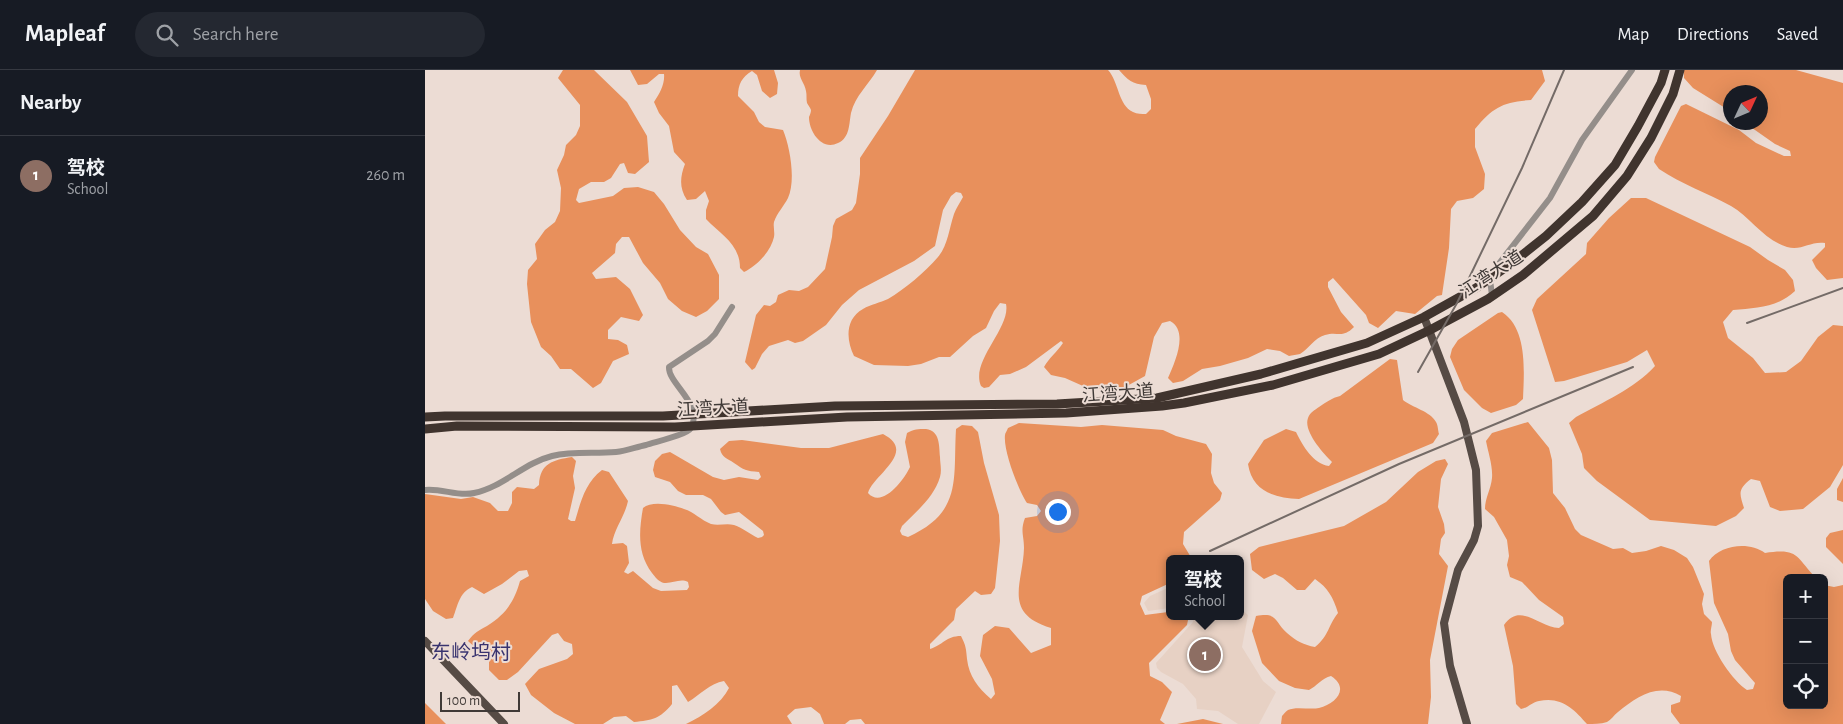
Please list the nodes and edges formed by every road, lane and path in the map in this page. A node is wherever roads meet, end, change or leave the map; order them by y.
1 (1632, 70) edge
2 (1665, 70) edge
3 (1681, 70) edge
4 (1490, 279) junction
5 (1492, 296) junction
6 (732, 307) dead end
7 (1424, 317) junction
8 (1430, 330) junction
9 (693, 414) junction
10 (425, 418) edge
11 (692, 426) junction
12 (425, 429) edge
13 (425, 490) edge
14 (425, 641) edge
15 (504, 724) edge
16 (1467, 724) edge

1 - 4 street
2 - 4 highway, 江湾大道
3 - 5 highway, 江湾大道
4 - 5 street
4 - 7 highway, 江湾大道
5 - 8 highway, 江湾大道
6 - 9 street
7 - 8 main road
7 - 9 highway, 江湾大道
8 - 11 highway, 江湾大道
8 - 16 main road
9 - 10 highway, 江湾大道
9 - 11 street
11 - 12 highway, 江湾大道
11 - 13 street
14 - 15 main road

